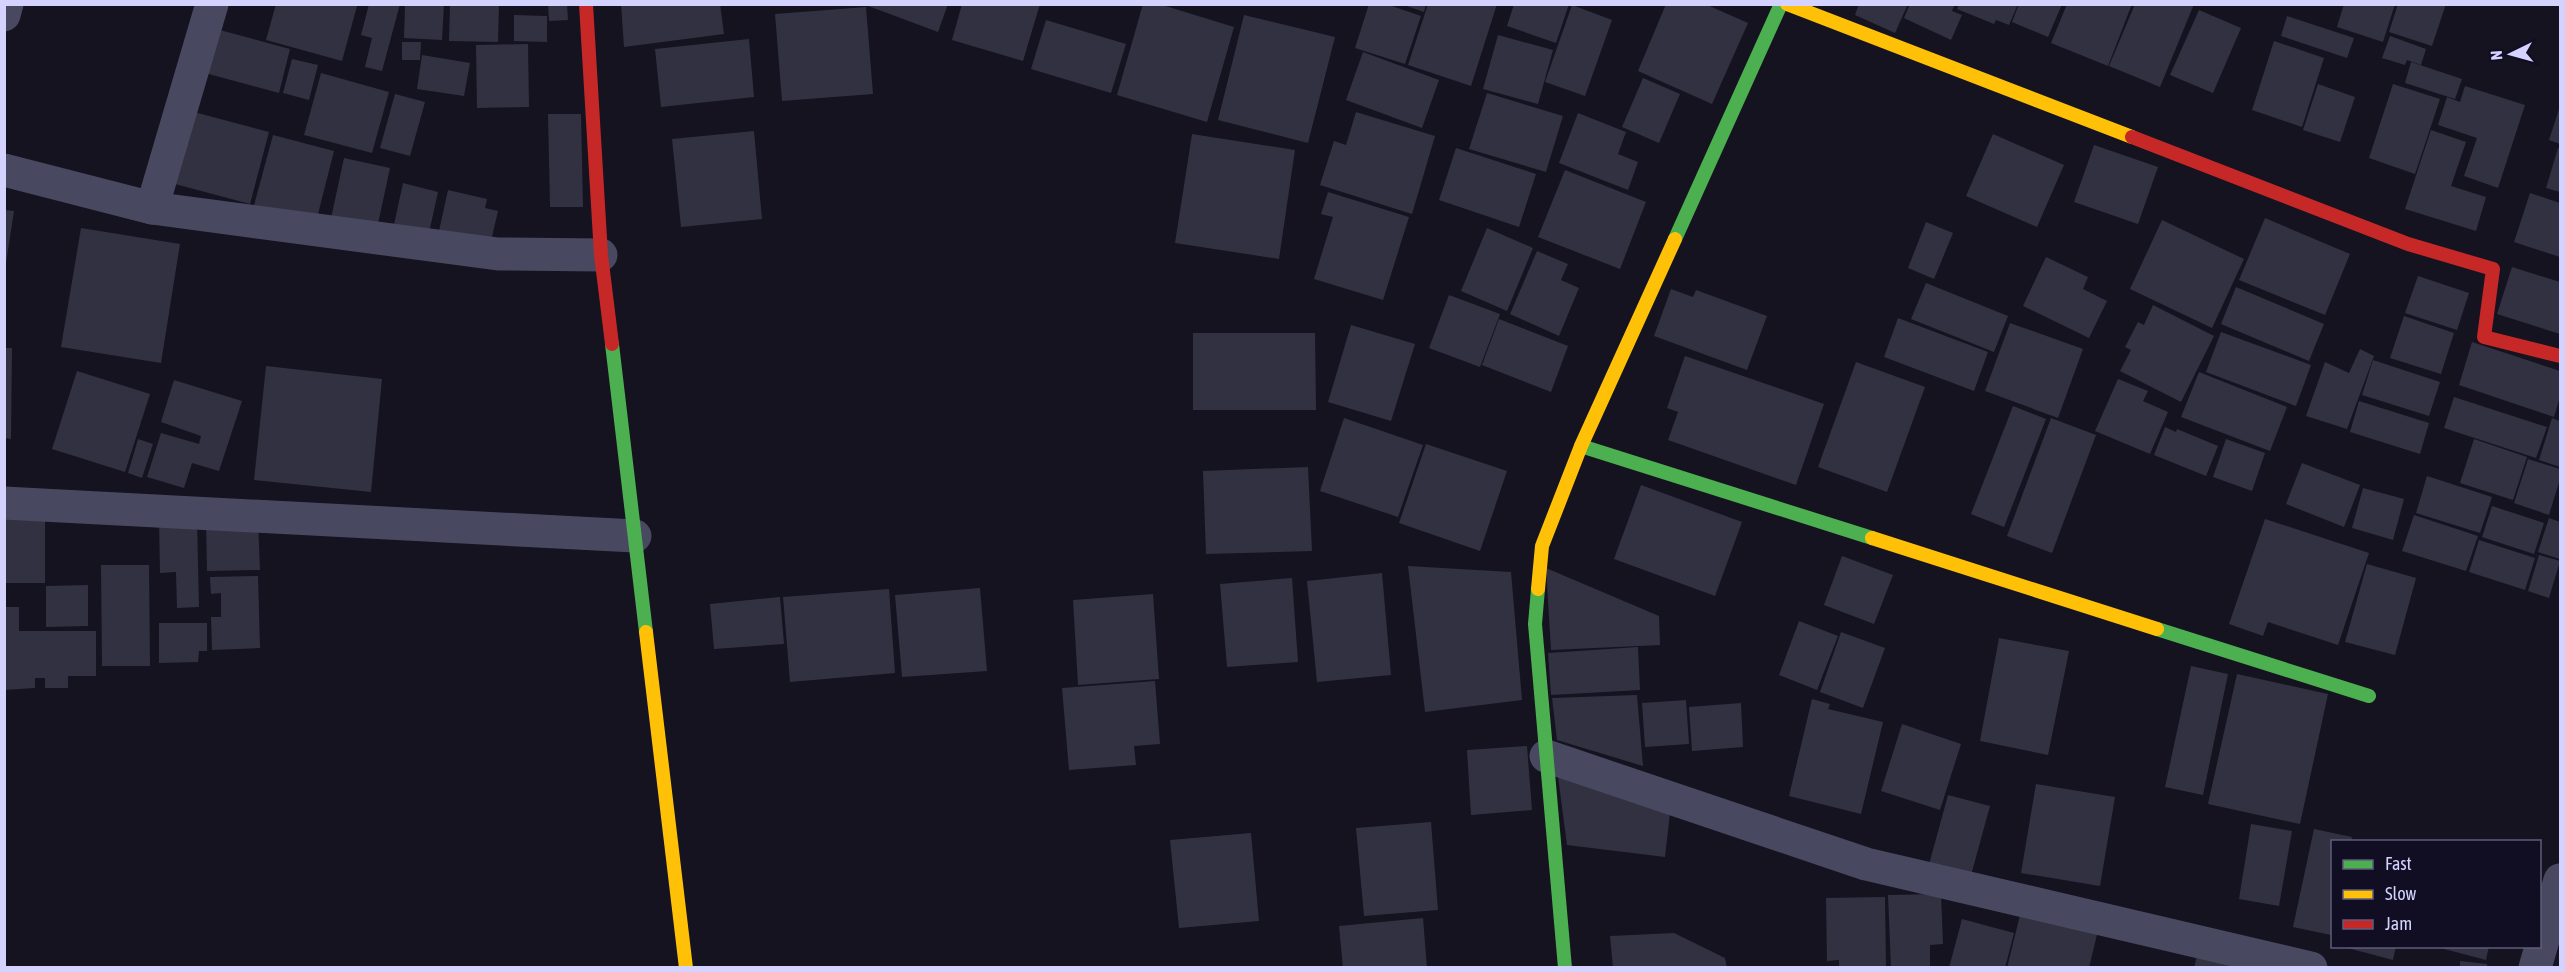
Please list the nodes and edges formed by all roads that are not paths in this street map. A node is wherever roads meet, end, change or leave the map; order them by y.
1 (7, 4) edge
2 (212, 4) edge
3 (586, 4) edge
4 (1781, 4) edge
5 (1787, 4) edge
6 (4, 15) edge
7 (4, 170) edge
8 (152, 208) junction
9 (601, 255) junction
10 (2560, 356) edge
11 (1581, 446) junction
12 (4, 503) edge
13 (635, 536) junction
14 (2369, 696) dead end
15 (1546, 756) junction
16 (2560, 880) edge
17 (2541, 947) edge
18 (2541, 948) edge
19 (686, 968) edge
20 (1565, 968) edge
21 (2311, 968) edge
22 (2535, 968) edge

1 - 6 street
2 - 8 street
3 - 9 street
4 - 11 street
5 - 10 street
7 - 8 street
8 - 9 street
9 - 13 street
11 - 14 street
11 - 15 street
12 - 13 street
13 - 19 street
15 - 20 street
15 - 21 street
16 - 17 street
18 - 22 street

